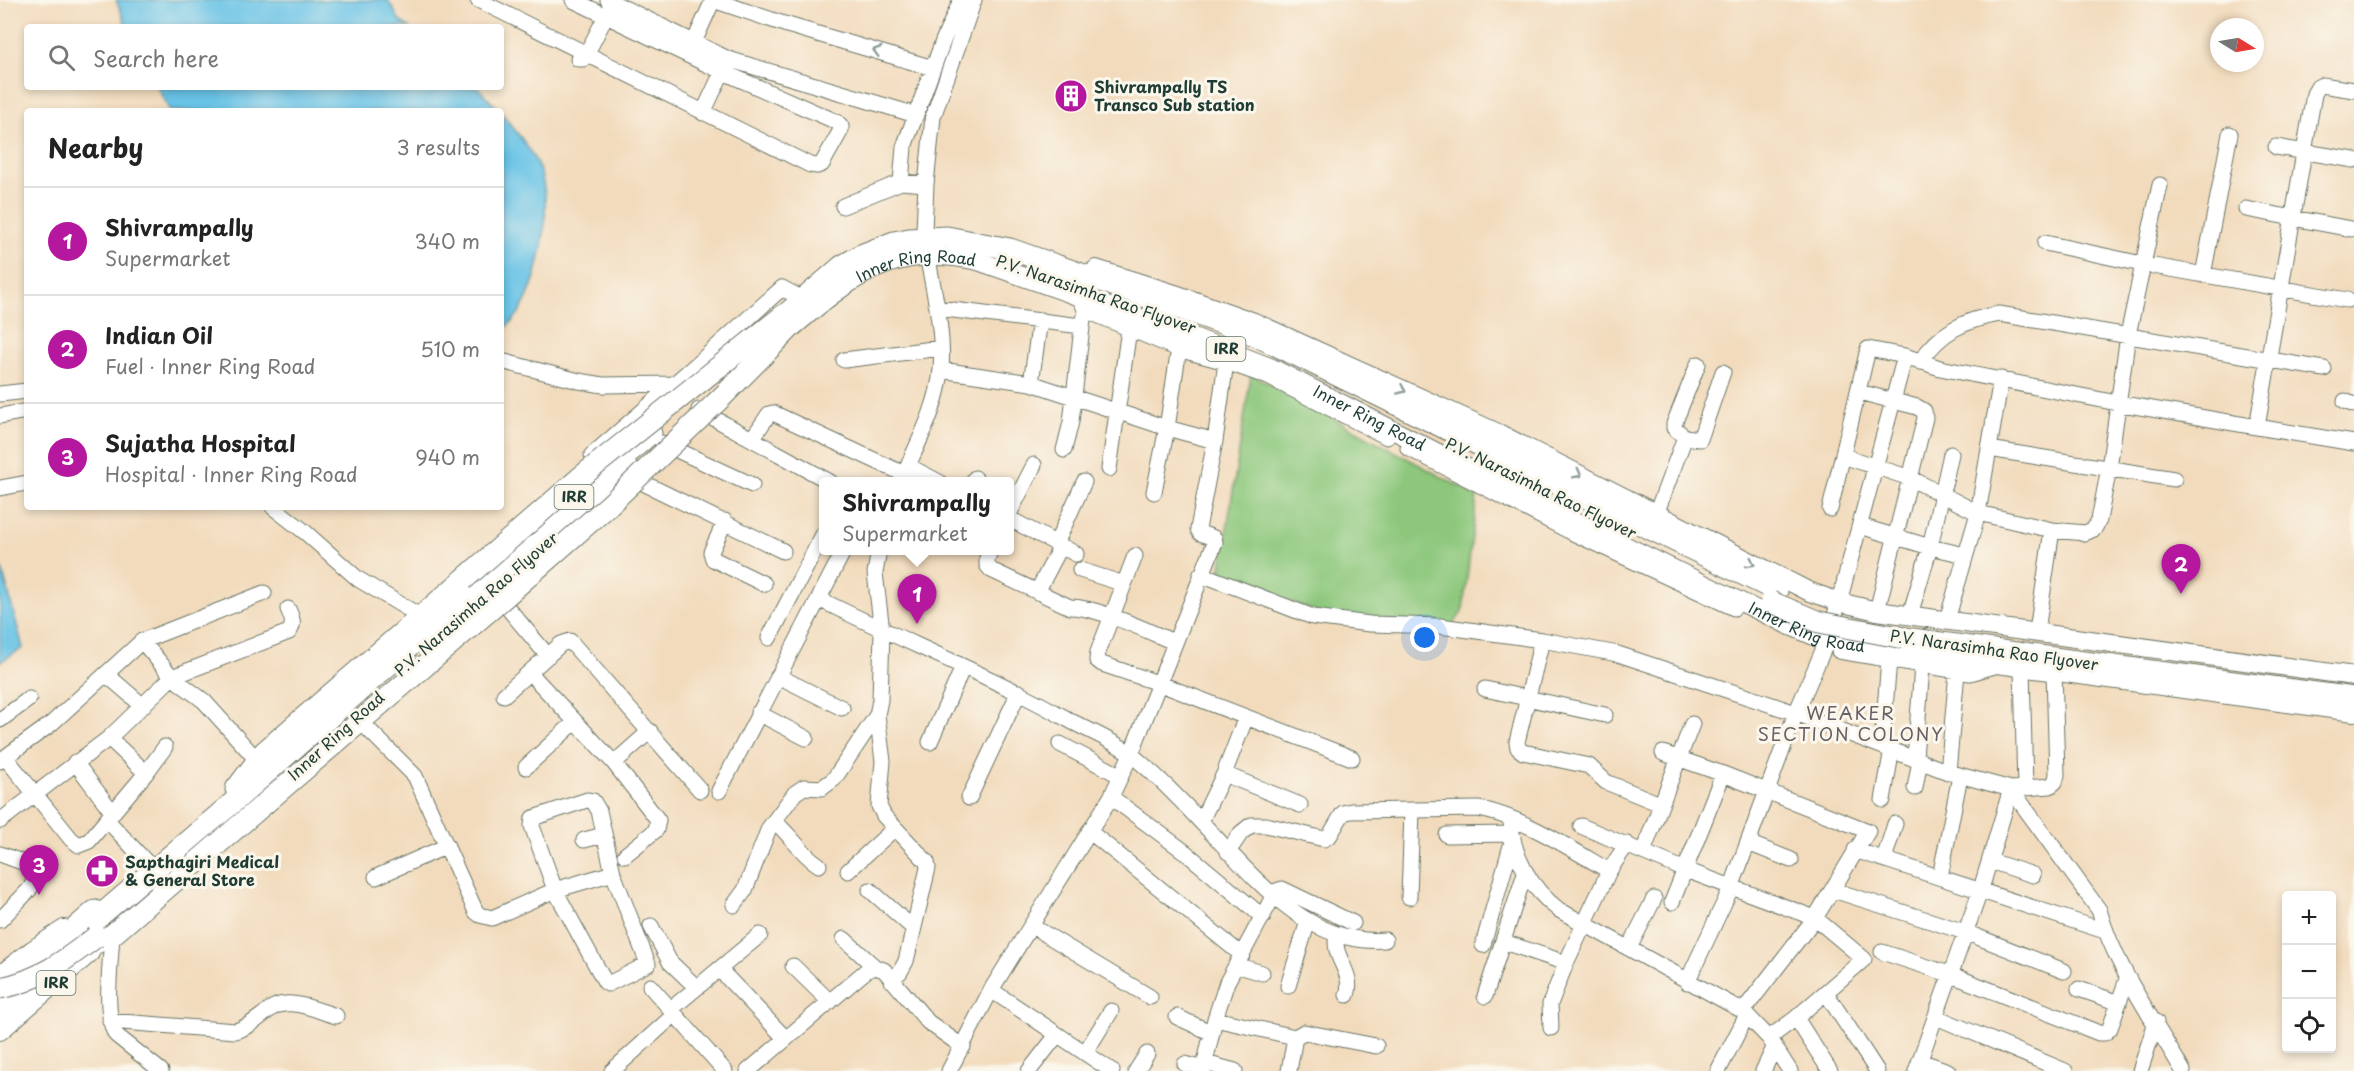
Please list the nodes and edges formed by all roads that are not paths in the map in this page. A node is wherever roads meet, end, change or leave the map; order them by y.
1 (478, 0) edge
2 (713, 0) edge
3 (961, 0) edge
4 (974, 0) edge
5 (579, 1) edge
6 (611, 1) edge
7 (606, 16) junction
8 (953, 37) junction
9 (543, 41) dead end
10 (691, 49) junction
11 (586, 55) junction
12 (725, 65) junction
13 (933, 68) junction
14 (2354, 90) edge
15 (703, 112) junction
16 (916, 115) junction
17 (2230, 134) dead end
18 (2276, 147) dead end
19 (2304, 152) junction
20 (774, 156) dead end
21 (930, 159) junction
22 (2354, 160) edge
23 (810, 165) junction
24 (901, 182) junction
25 (926, 184) junction
26 (2160, 184) dead end
27 (843, 206) dead end
28 (2246, 209) dead end
29 (2293, 218) junction
30 (2351, 229) dead end
31 (928, 231) junction
32 (2044, 243) dead end
33 (927, 255) junction
34 (2142, 264) junction
35 (2203, 275) junction
36 (2279, 289) junction
37 (799, 297) junction
38 (2347, 300) dead end
39 (1082, 304) junction
40 (937, 308) junction
41 (789, 319) junction
42 (1040, 320) junction
43 (1081, 326) junction
44 (1129, 329) junction
45 (2128, 335) junction
46 (1181, 341) junction
47 (941, 348) junction
48 (1905, 356) junction
49 (2268, 358) junction
50 (844, 360) dead end
51 (504, 362) edge
52 (1226, 362) junction
53 (1920, 362) junction
54 (1698, 364) dead end
55 (2324, 369) dead end
56 (941, 370) junction
57 (1723, 372) dead end
58 (2001, 379) junction
59 (1031, 383) junction
60 (675, 384) junction
61 (24, 391) edge
62 (1859, 392) junction
63 (0, 394) edge
64 (1074, 397) junction
65 (1893, 400) junction
66 (2117, 403) junction
67 (699, 411) junction
68 (24, 412) edge
69 (1118, 412) junction
70 (0, 416) edge
71 (2257, 427) junction
72 (1167, 428) junction
73 (1685, 436) junction
74 (752, 439) junction
75 (1215, 441) junction
76 (662, 443) junction
77 (2354, 443) edge
78 (1989, 449) junction
79 (1064, 450) dead end
80 (1951, 454) dead end
81 (1843, 456) junction
82 (1034, 465) dead end
83 (1875, 466) junction
84 (2109, 468) junction
85 (1109, 469) dead end
86 (904, 474) edge
87 (626, 475) junction
88 (821, 477) edge
89 (1910, 478) junction
90 (2174, 479) dead end
91 (1084, 482) dead end
92 (24, 484) edge
93 (752, 485) dead end
94 (0, 488) edge
95 (1154, 492) dead end
96 (1942, 496) junction
97 (1014, 504) edge
98 (1830, 509) dead end
99 (277, 510) edge
100 (1978, 513) junction
101 (1656, 514) junction
102 (725, 521) junction
103 (1014, 521) edge
104 (1860, 526) junction
105 (2052, 530) junction
106 (1894, 537) junction
107 (819, 543) edge
108 (1058, 545) junction
109 (1930, 547) junction
110 (783, 551) dead end
111 (1076, 554) dead end
112 (841, 555) edge
113 (878, 555) edge
114 (990, 555) edge
115 (1965, 555) junction
116 (1135, 556) dead end
117 (467, 570) junction
118 (1080, 570) dead end
119 (1201, 574) junction
120 (764, 584) dead end
121 (1124, 584) junction
122 (1037, 592) junction
123 (264, 593) dead end
124 (496, 595) junction
125 (819, 599) junction
126 (1839, 602) junction
127 (288, 609) dead end
128 (1877, 611) junction
129 (413, 612) junction
130 (1910, 615) junction
131 (1112, 618) junction
132 (1947, 620) junction
133 (882, 631) junction
134 (2037, 631) junction
135 (770, 638) dead end
136 (1542, 640) junction
137 (142, 641) junction
138 (1174, 642) junction
139 (1825, 645) junction
140 (550, 654) junction
141 (1889, 660) junction
142 (1998, 665) junction
143 (963, 666) junction
144 (1922, 666) junction
145 (2022, 668) junction
146 (2054, 671) junction
147 (1957, 672) junction
148 (530, 673) junction
149 (107, 675) junction
150 (172, 676) junction
151 (778, 676) junction
152 (2354, 676) edge
153 (1158, 683) junction
154 (2354, 685) edge
155 (2164, 686) junction
156 (1485, 689) dead end
157 (1019, 692) junction
158 (504, 695) dead end
159 (1529, 698) junction
160 (2354, 698) edge
161 (29, 699) dead end
162 (143, 706) junction
163 (842, 708) dead end
164 (1796, 712) junction
165 (2354, 712) edge
166 (758, 713) junction
167 (877, 715) junction
168 (1605, 715) dead end
169 (1246, 717) junction
170 (0, 720) edge
171 (2354, 720) edge
172 (575, 722) junction
173 (1692, 724) dead end
174 (366, 727) junction
175 (650, 731) junction
176 (109, 738) junction
177 (806, 738) dead end
178 (930, 742) dead end
179 (1060, 744) dead end
180 (165, 747) dead end
181 (1887, 747) junction
182 (1663, 753) dead end
183 (1131, 754) junction
184 (253, 757) junction
185 (1352, 758) dead end
186 (1678, 759) junction
187 (1918, 759) junction
188 (3, 760) edge
189 (75, 762) junction
190 (614, 763) junction
191 (526, 767) dead end
192 (146, 774) junction
193 (1224, 774) junction
194 (1723, 774) junction
195 (1954, 774) junction
196 (1121, 776) junction
197 (1916, 788) dead end
198 (2018, 788) junction
199 (700, 790) dead end
200 (719, 790) dead end
201 (1768, 791) junction
202 (34, 794) junction
203 (232, 795) junction
204 (1111, 797) junction
205 (969, 798) dead end
206 (1883, 800) dead end
207 (1660, 804) junction
208 (1300, 805) dead end
209 (257, 810) junction
210 (1412, 812) junction
211 (110, 817) junction
212 (0, 821) edge
213 (774, 821) junction
214 (1201, 821) junction
215 (1895, 824) dead end
216 (1581, 826) dead end
217 (895, 828) junction
218 (1089, 831) junction
219 (1511, 832) junction
220 (604, 835) junction
221 (1447, 835) dead end
222 (584, 840) dead end
223 (1748, 843) junction
224 (1627, 844) junction
225 (447, 846) junction
226 (1855, 850) junction
227 (1228, 852) junction
228 (1643, 852) junction
229 (0, 854) edge
230 (625, 855) dead end
231 (1884, 859) junction
232 (1791, 860) dead end
233 (1990, 861) junction
234 (819, 865) dead end
235 (150, 866) junction
236 (1683, 869) junction
237 (848, 871) dead end
238 (1609, 871) junction
239 (613, 873) junction
240 (1525, 873) junction
241 (2033, 875) dead end
242 (376, 877) dead end
243 (1940, 877) junction
244 (1731, 888) junction
245 (555, 890) junction
246 (870, 890) dead end
247 (1833, 890) junction
248 (1981, 890) junction
249 (1274, 897) junction
250 (1409, 897) dead end
251 (1654, 899) dead end
252 (1672, 902) dead end
253 (734, 905) dead end
254 (94, 912) junction
255 (1263, 917) junction
256 (1815, 918) junction
257 (0, 920) edge
258 (1308, 921) junction
259 (1584, 922) junction
260 (1353, 923) dead end
261 (651, 926) dead end
262 (1032, 926) junction
263 (914, 928) junction
264 (2105, 931) junction
265 (1965, 932) junction
266 (112, 935) junction
267 (760, 935) dead end
268 (1337, 935) junction
269 (844, 939) dead end
270 (1385, 940) dead end
271 (1503, 942) junction
272 (1483, 945) dead end
273 (1629, 948) junction
274 (1882, 952) dead end
275 (1239, 960) junction
276 (1566, 963) junction
277 (793, 966) dead end
278 (875, 967) junction
279 (719, 969) junction
280 (2064, 971) dead end
281 (1262, 974) dead end
282 (1949, 974) junction
283 (0, 975) edge
284 (2127, 979) junction
285 (891, 980) junction
286 (1687, 981) junction
287 (650, 986) dead end
288 (1288, 986) dead end
289 (696, 987) junction
290 (0, 988) edge
291 (2079, 989) dead end
292 (991, 990) junction
293 (1826, 993) junction
294 (0, 994) edge
295 (1347, 995) dead end
296 (1485, 996) dead end
297 (1150, 997) dead end
298 (830, 1002) junction
299 (2119, 1003) junction
300 (1111, 1011) dead end
301 (672, 1013) junction
302 (1745, 1013) junction
303 (0, 1014) edge
304 (336, 1016) dead end
305 (1177, 1017) dead end
306 (1936, 1017) junction
307 (1796, 1018) junction
308 (110, 1021) junction
309 (2156, 1022) junction
310 (1213, 1026) junction
311 (1551, 1028) dead end
312 (0, 1031) edge
313 (1057, 1035) junction
314 (1295, 1036) junction
315 (785, 1038) junction
316 (1772, 1042) junction
317 (1376, 1046) dead end
318 (963, 1047) junction
319 (1085, 1053) junction
320 (1147, 1054) dead end
321 (1185, 1064) dead end
322 (1918, 1066) edge
323 (1204, 1068) edge
324 (161, 1071) edge
325 (612, 1071) edge
326 (725, 1071) edge
327 (748, 1071) edge
328 (949, 1071) edge
329 (1029, 1071) edge
330 (1112, 1071) edge
331 (1136, 1071) edge
332 (1235, 1071) edge
333 (1288, 1071) edge
334 (1718, 1071) edge
335 (1763, 1071) edge
336 (1790, 1071) edge
337 (1830, 1071) edge
338 (1877, 1071) edge
339 (1948, 1071) edge
340 (2066, 1071) edge
341 (2140, 1071) edge
342 (2183, 1071) edge

1 - 11 street
2 - 10 street
13 -> 2 street
3 - 8 street
4 - 8 street
5 - 7 street
6 - 7 street
6 - 10 street
7 - 10 street
7 - 11 street
8 - 13 street
8 - 21 street
9 - 11 street
10 - 12 street
11 - 15 street
12 - 15 street
12 - 16 street
12 - 23 street
13 - 16 street
14 - 19 street
15 - 23 street
16 - 24 street
17 - 35 street
18 - 19 street
19 - 22 street
19 - 29 street
20 - 23 street
21 - 25 street
21 - 31 street
24 - 25 street
24 - 27 street
25 - 31 street
26 - 34 street
28 - 29 street
29 - 30 street
29 - 36 street
31 - 37 main road, Inner Ring Road / IRR
31 -> 101 main road, Inner Ring Road / IRR
32 - 34 street
33 - 39 main road, Inner Ring Road / IRR
33 - 40 street
33 - 67 main road, Inner Ring Road / IRR
34 - 35 street
34 - 45 street
35 - 36 street
36 - 38 street
36 - 49 street
37 - 60 street
37 - 124 main road, Inner Ring Road / IRR
39 - 43 street
39 - 44 street
39 - 46 main road, Inner Ring Road / IRR
40 - 42 street
40 - 47 street
41 - 117 highway, bridge
41 - 124 highway, bridge
41 - 154 highway, P.V. Narasimha Rao Flyover
41 - 160 highway, P.V. Narasimha Rao Flyover, bridge
41 - 283 highway, P.V. Narasimha Rao Flyover, bridge
41 - 290 highway, P.V. Narasimha Rao Flyover, bridge
42 - 43 street
42 - 59 street
43 - 64 street
44 - 46 street
44 - 69 street
45 - 49 street
45 - 53 street
45 - 66 street
46 - 52 street
46 - 72 street
46 - 139 main road, Inner Ring Road / IRR
47 - 50 street
47 - 56 street
48 - 53 street
48 - 62 street
48 - 65 street
49 - 55 street
49 - 71 street
51 - 60 street
52 - 75 street
52 - 139 street
53 - 58 street
54 - 73 street
56 - 59 street
56 - 86 street
57 - 73 street
58 - 66 street
58 - 78 street
59 - 64 street
60 - 117 street
61 - 63 street
62 - 65 street
62 - 81 street
64 - 69 street
64 - 79 street
65 - 83 street
65 - 89 street
66 - 71 street
66 - 84 street
67 - 74 street
67 - 76 main road, Inner Ring Road / IRR
68 - 70 street
69 - 72 street
69 - 85 street
71 - 77 street
72 - 75 street
72 - 95 street
73 - 101 street
74 - 86 street
74 - 88 street
75 - 119 street
76 - 87 main road, Inner Ring Road / IRR
76 - 93 street
78 - 84 street
78 - 100 street
80 - 96 street
81 - 83 street
81 - 98 street
82 - 97 street
83 - 89 street
83 - 104 street
84 - 90 street
84 - 105 street
87 - 102 street
87 - 124 main road, Inner Ring Road / IRR
89 - 96 street
89 - 106 street
91 - 108 street
92 - 94 street
96 - 100 street
96 - 109 street
99 - 129 street
100 - 105 street
100 - 115 street
101 -> 126 main road, Inner Ring Road / IRR
102 - 110 street
102 - 120 street
103 - 108 street
104 - 106 street
104 - 126 street
105 - 134 street
106 - 109 street
106 - 128 street
107 - 135 street
108 - 111 street
108 - 122 street
109 - 115 street
109 - 130 street
112 - 125 street
113 - 133 street
114 - 122 street
115 - 132 street
116 - 121 street
117 - 124 street
117 - 129 street
117 - 184 highway
118 - 121 street
119 - 136 street
119 - 138 street
121 - 131 street
122 - 131 street
123 - 137 street
124 - 140 street
124 - 174 street, Inner Ring Road
124 - 203 main road, Inner Ring Road / IRR
124 - 209 highway
125 - 133 street
125 - 151 street
126 - 128 main road, Inner Ring Road / IRR
126 - 139 street
127 - 150 street
128 - 130 main road, Inner Ring Road / IRR
129 - 184 street
130 - 132 main road, Inner Ring Road / IRR
131 - 138 street
131 - 153 street
132 - 134 main road, Inner Ring Road / IRR
133 - 143 street
133 - 167 street
134 - 152 main road, Inner Ring Road / IRR
136 - 159 street
136 - 164 street
137 - 149 street
137 - 150 street
138 - 153 street
139 - 141 street
139 - 142 main road, Inner Ring Road / IRR
139 - 164 street
140 - 148 street
140 - 175 street
141 - 144 street
141 - 181 street
142 - 145 main road, Inner Ring Road / IRR
142 - 147 street
143 - 157 street
143 - 178 street
144 - 147 street
144 - 187 street
145 - 146 main road, Inner Ring Road / IRR
145 - 198 street
146 - 155 main road, Inner Ring Road / IRR
146 - 198 street
147 - 195 street
148 - 158 street
148 - 172 street
149 - 162 street
149 - 188 street
150 - 162 street
150 - 184 street
151 - 163 street
151 - 166 street
153 - 169 street
153 - 183 street
155 - 165 main road, Inner Ring Road / IRR
155 - 171 street
156 - 159 street
157 - 183 street
157 - 205 street
159 - 168 street
159 - 207 street
161 - 170 street
162 - 176 street
164 - 181 street
164 - 201 street
166 - 177 street
166 - 200 street
167 - 213 street
167 - 217 street
169 - 185 street
169 - 193 street
172 - 190 street
172 - 191 street
173 - 186 street
174 - 209 street, Inner Ring Road
174 - 225 street
175 - 190 street
175 - 199 street
176 - 189 street
176 - 192 street
179 - 196 street
180 - 192 street
181 - 187 street
181 - 206 street
182 - 186 street
183 - 196 street
183 - 214 street
184 - 203 highway
186 - 194 street
186 - 207 street
187 - 195 street
187 - 197 street
188 - 202 street
189 - 202 street
189 - 211 street
190 - 230 street
192 - 211 street
193 - 208 street
193 - 214 street
194 - 201 street
194 - 236 street
195 - 198 street
195 - 243 street
196 - 204 street
198 - 233 street
198 - 264 street
201 - 223 street
201 - 226 street
202 - 211 street
202 - 212 street
203 - 235 highway, Inner Ring Road / IRR
204 - 218 street
204 - 255 street
207 - 228 street
209 - 266 highway, Inner Ring Road / IRR
210 - 219 street
210 - 227 street
210 - 250 street
211 - 235 street
213 - 234 street
213 - 253 street
214 - 227 street
215 - 231 street
216 - 224 street
217 - 237 street
217 - 263 street
218 - 262 street
218 - 275 street
219 - 221 street
219 - 238 street
219 - 240 street
219 - 272 street
220 - 222 street
220 - 239 street
220 - 245 street
223 - 232 street
223 - 244 street
224 - 228 street
224 - 238 street
225 - 242 street
225 - 245 street
226 - 231 street
226 - 247 street
227 - 249 street
228 - 236 street
229 - 257 street
231 - 243 street
233 - 241 street
233 - 248 street
235 - 254 highway, Inner Ring Road / IRR
236 - 244 street
236 - 252 street
238 - 259 street
239 - 245 street
239 - 245 street
240 - 259 street
240 - 271 street
243 - 248 street
244 - 256 street
244 - 286 street
246 - 263 street
247 - 256 street
247 - 265 street
248 - 264 street
248 - 265 street
249 - 255 street
249 - 258 street
249 - 260 street
251 - 273 street
254 - 283 main road, Inner Ring Road / IRR
254 - 294 highway, IRR
255 - 275 street
256 - 293 street
256 - 302 street
258 - 268 street
258 - 288 street
259 - 273 street
259 - 276 street
261 - 289 street
262 - 292 street
262 - 297 street
263 - 285 street
264 - 284 street
265 - 280 street
265 - 282 street
266 - 303 highway, IRR
266 - 308 street
266 - 312 main road, Inner Ring Road / IRR
267 - 279 street
268 - 270 street
268 - 295 street
269 - 278 street
271 - 276 street
271 - 296 street
273 - 286 street
274 - 282 street
275 - 281 street
275 - 310 street
276 - 311 street
277 - 298 street
278 - 285 street
278 - 298 street
279 - 289 street
279 - 315 street
282 - 299 street
282 - 306 street
284 - 299 street
284 - 309 street
285 - 318 street
286 - 302 street
287 - 301 street
289 - 301 street
291 - 299 street
292 - 313 street
292 - 318 street
293 - 307 street
293 - 338 street
298 - 315 street
300 - 319 street
301 - 325 street
301 - 326 street
302 - 316 street
302 - 334 street
304 - 308 street
305 - 310 street
306 - 322 street
306 - 340 street
307 - 316 street
307 - 337 street
308 - 324 street
309 - 341 street
309 - 342 street
310 - 314 street
310 - 323 street
313 - 319 street
313 - 329 street
314 - 317 street
314 - 333 street
315 - 327 street
316 - 335 street
316 - 336 street
318 - 328 street
319 - 330 street
320 - 331 street
321 - 323 street
322 - 339 street
323 - 332 street

